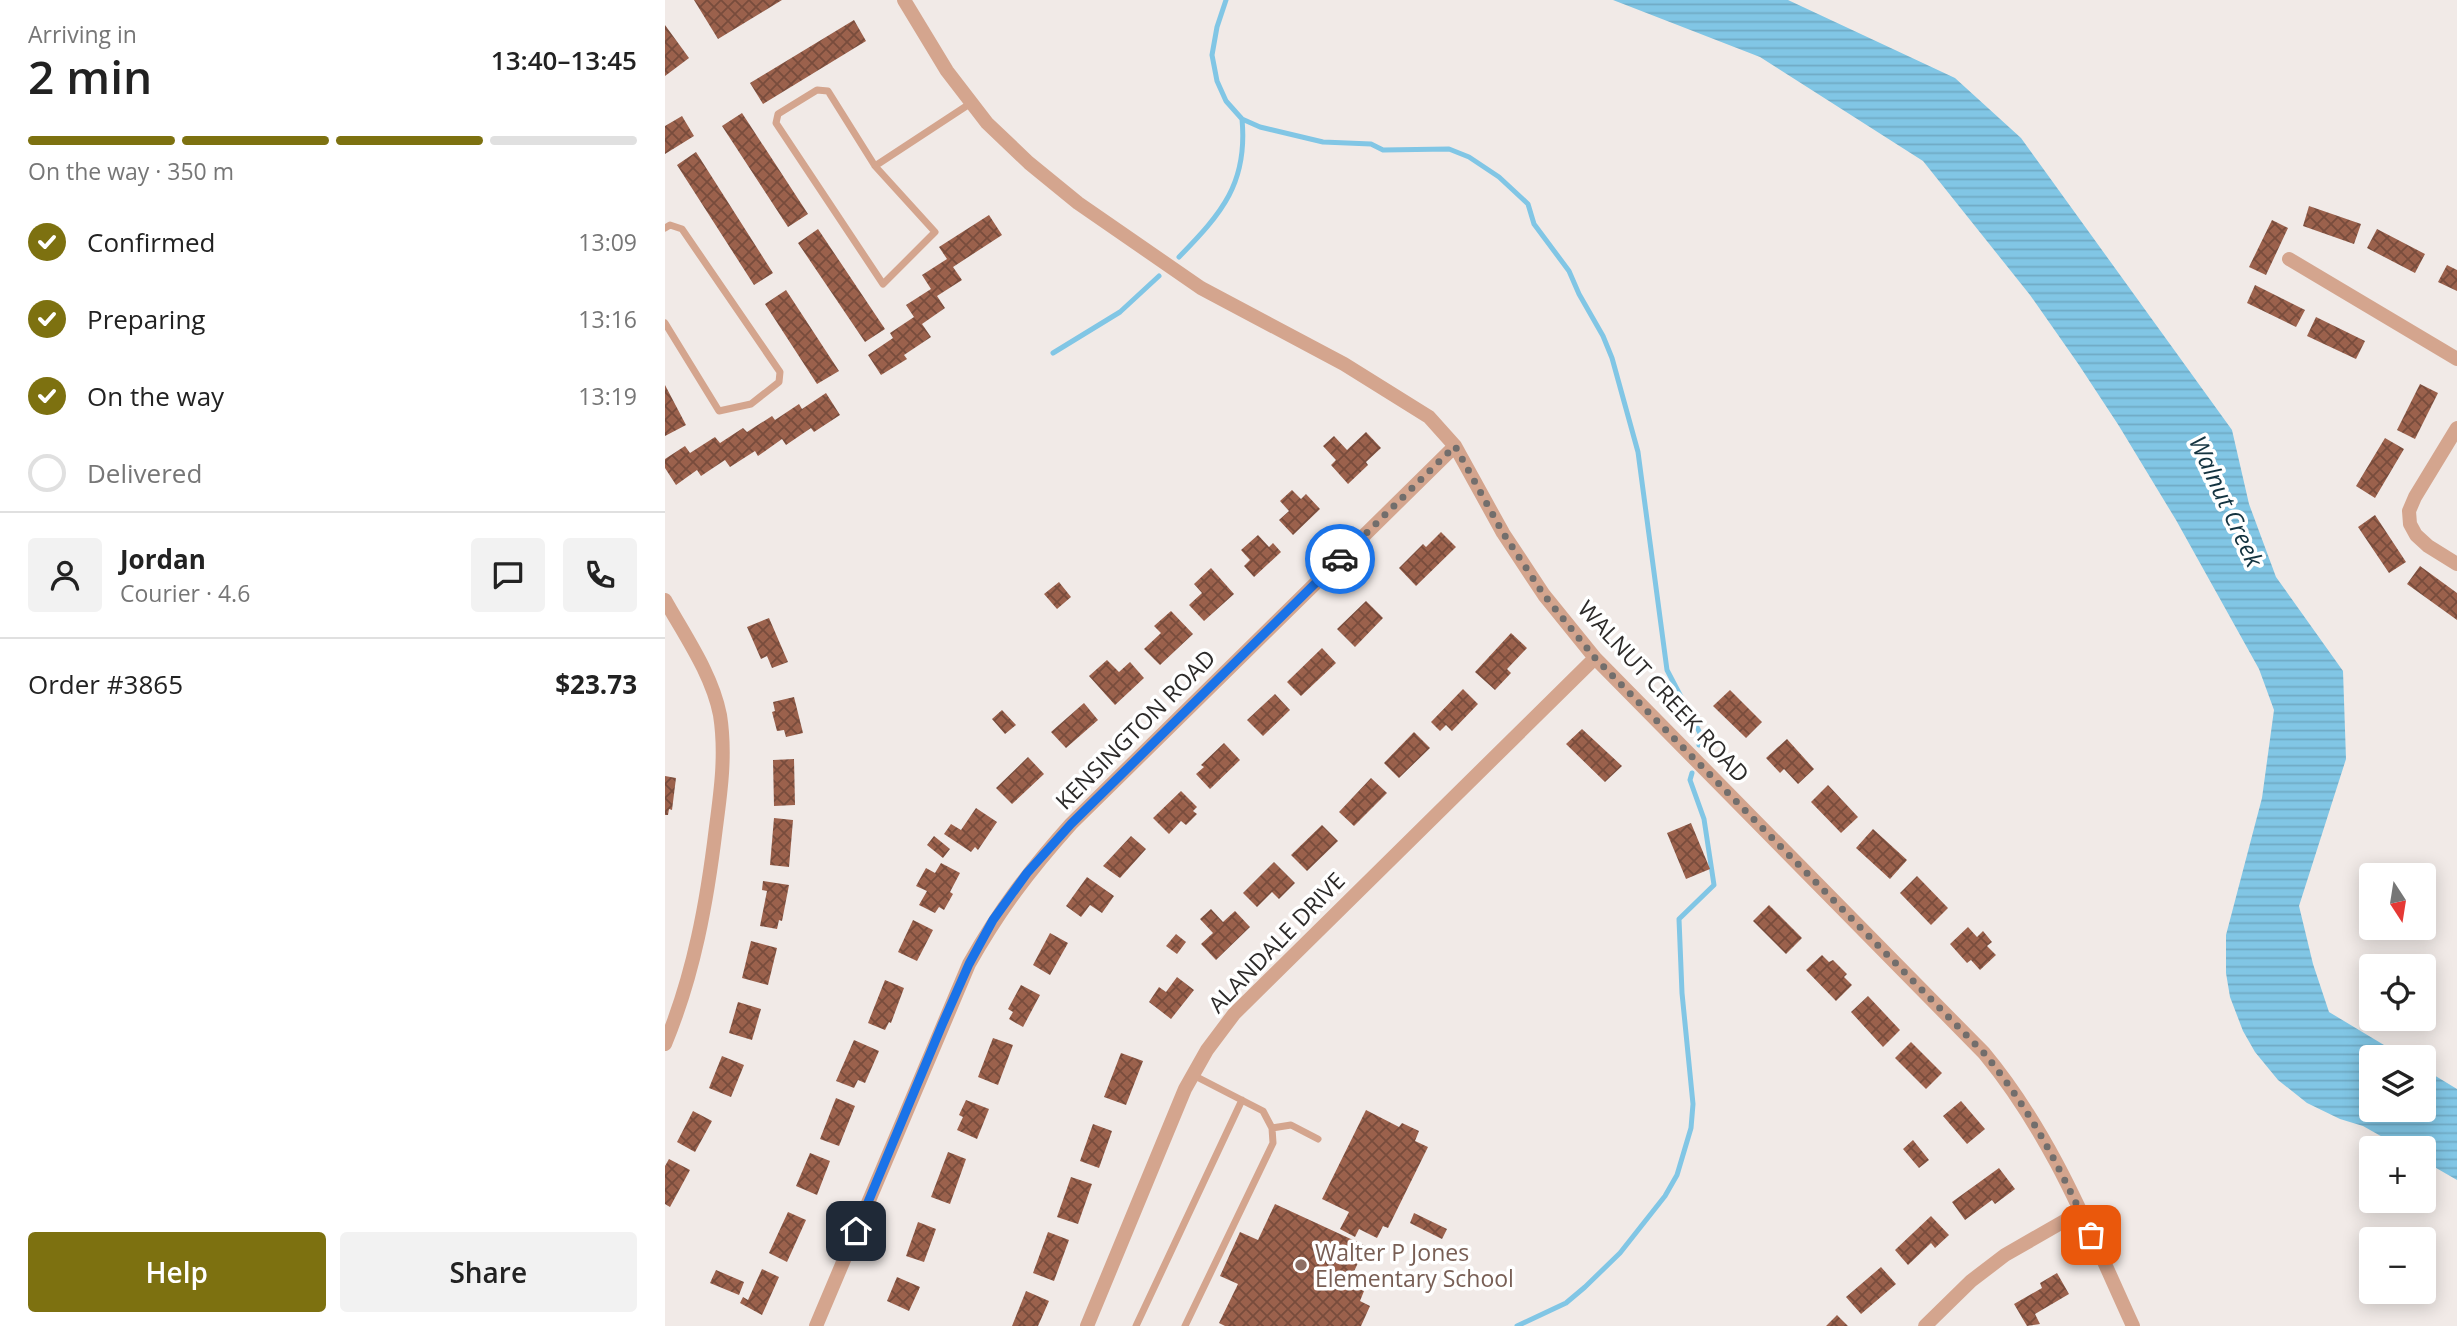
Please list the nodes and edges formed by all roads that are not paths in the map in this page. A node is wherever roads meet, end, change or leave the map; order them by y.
1 (904, 0) edge
2 (972, 103) junction
3 (875, 166) junction
4 (665, 228) edge
5 (2289, 259) dead end
6 (665, 323) edge
7 (2457, 359) edge
8 (2457, 428) edge
9 (1455, 446) junction
10 (2457, 564) edge
11 (665, 600) edge
12 (1595, 658) junction
13 (665, 1044) edge
14 (1193, 1074) junction
15 (1242, 1100) junction
16 (1272, 1128) junction
17 (1318, 1139) dead end
18 (2080, 1212) junction
19 (816, 1326) edge
20 (1087, 1326) edge
21 (1136, 1326) edge
22 (1185, 1326) edge
23 (1925, 1326) edge
24 (2133, 1326) edge

1 - 2 street, WALNUT CREEK ROAD
2 - 3 lane
2 - 9 street, WALNUT CREEK ROAD
3 - 3 lane
4 - 6 lane
5 - 7 street
8 - 10 street
9 - 12 street, WALNUT CREEK ROAD
9 - 19 street, KENSINGTON ROAD
11 - 13 street
12 - 14 street, ALANDALE DRIVE
12 - 18 street, WALNUT CREEK ROAD
14 - 15 lane
14 - 20 street, ALANDALE DRIVE
15 - 16 lane
15 - 21 lane
16 - 17 lane
16 - 22 lane
18 - 23 street
18 - 24 street, WALNUT CREEK ROAD

